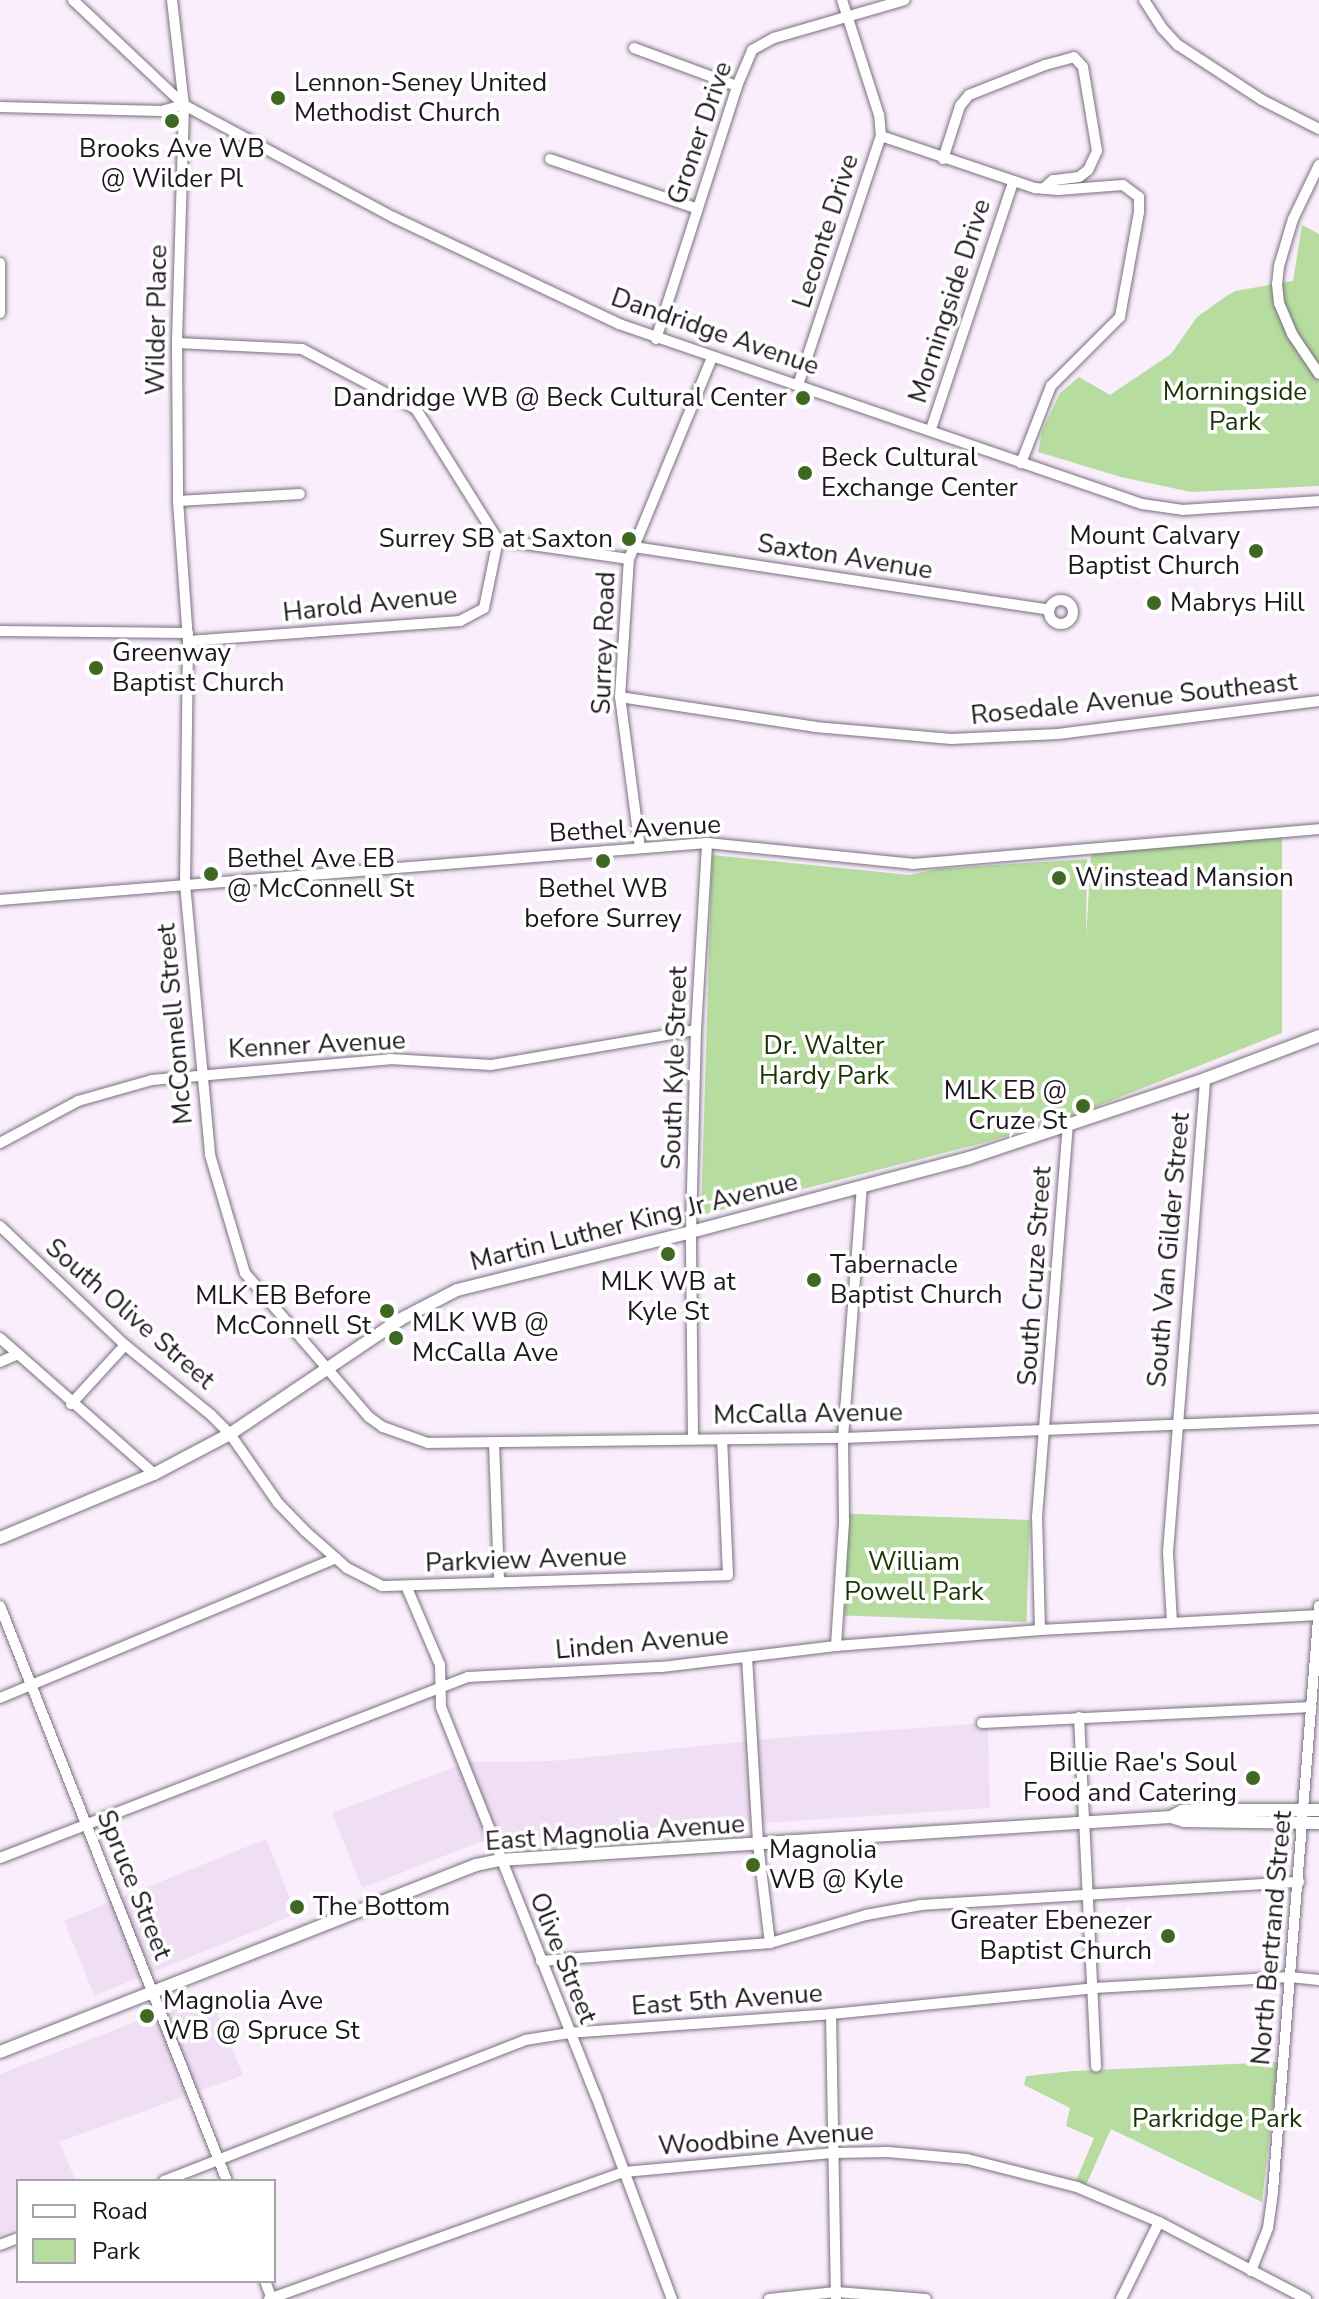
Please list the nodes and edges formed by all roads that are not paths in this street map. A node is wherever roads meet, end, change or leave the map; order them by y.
1 (73, 0) edge
2 (172, 0) edge
3 (842, 0) edge
4 (905, 0) edge
5 (1144, 0) edge
6 (848, 17) junction
7 (634, 48) dead end
8 (737, 86) junction
9 (184, 105) junction
10 (0, 107) edge
11 (1319, 129) edge
12 (881, 136) junction
13 (550, 159) dead end
14 (943, 159) junction
15 (1319, 165) edge
16 (1013, 182) junction
17 (1043, 189) junction
18 (696, 208) junction
19 (0, 263) edge
20 (0, 313) edge
21 (656, 339) junction
22 (177, 343) junction
23 (712, 358) junction
24 (1319, 374) edge
25 (798, 385) junction
26 (931, 429) junction
27 (1021, 463) junction
28 (300, 494) dead end
29 (178, 501) junction
30 (1319, 501) edge
31 (498, 540) junction
32 (634, 547) junction
33 (629, 559) junction
34 (1049, 610) dead end
35 (0, 631) edge
36 (188, 637) junction
37 (620, 697) junction
38 (1319, 701) edge
39 (1319, 829) edge
40 (707, 843) junction
41 (640, 848) junction
42 (185, 884) junction
43 (0, 900) edge
44 (696, 1030) junction
45 (1319, 1036) edge
46 (200, 1074) junction
47 (1205, 1079) junction
48 (1068, 1126) junction
49 (0, 1143) edge
50 (862, 1186) junction
51 (0, 1226) edge
52 (691, 1232) junction
53 (0, 1338) edge
54 (125, 1345) junction
55 (18, 1354) junction
56 (0, 1362) edge
57 (325, 1368) junction
58 (71, 1404) junction
59 (1319, 1419) edge
60 (1177, 1424) junction
61 (1045, 1429) junction
62 (230, 1434) junction
63 (693, 1438) junction
64 (843, 1438) junction
65 (722, 1440) junction
66 (494, 1443) junction
67 (154, 1474) junction
68 (0, 1538) edge
69 (336, 1558) junction
70 (499, 1581) junction
71 (407, 1588) junction
72 (0, 1606) edge
73 (1319, 1606) edge
74 (1318, 1615) edge
75 (1172, 1622) junction
76 (1040, 1630) junction
77 (836, 1646) junction
78 (747, 1657) junction
79 (31, 1686) junction
80 (439, 1686) junction
81 (0, 1698) edge
82 (1312, 1707) junction
83 (1079, 1717) junction
84 (982, 1723) dead end
85 (1310, 1814) edge
86 (1084, 1823) junction
87 (1319, 1823) edge
88 (85, 1825) junction
89 (758, 1844) junction
90 (0, 1858) edge
91 (500, 1860) junction
92 (1299, 1882) junction
93 (1088, 1895) junction
94 (770, 1943) junction
95 (541, 1961) junction
96 (1290, 1977) junction
97 (1319, 1980) edge
98 (1094, 1988) junction
99 (153, 1992) junction
100 (831, 2014) junction
101 (569, 2033) junction
102 (0, 2052) edge
103 (1096, 2067) dead end
104 (834, 2153) junction
105 (219, 2160) junction
106 (624, 2172) junction
107 (169, 2179) edge
108 (226, 2179) edge
109 (1159, 2222) junction
110 (1251, 2271) junction
111 (836, 2296) edge
112 (271, 2299) edge
113 (672, 2299) edge
114 (769, 2299) edge
115 (926, 2299) edge
116 (1121, 2299) edge
117 (1306, 2299) edge

1 - 9 street, Dandridge Avenue
2 - 9 street, Wilder Place
3 - 6 street
4 - 6 street, Groner Drive
5 - 11 street
6 - 8 street, Groner Drive
6 - 12 street
7 - 8 street
8 - 18 street, Groner Drive
9 - 10 street
9 - 21 street, Dandridge Avenue
9 - 22 street, Wilder Place
12 - 14 street, Morningside Drive
12 - 25 street, Leconte Drive
13 - 18 street
14 - 16 street, Morningside Drive
14 - 17 street
15 - 24 street
16 - 17 street
16 - 26 street, Morningside Drive
17 - 27 street
18 - 21 street, Groner Drive
19 - 20 street
21 - 23 street, Dandridge Avenue
22 - 29 street, Wilder Place
22 - 31 street
23 - 25 street, Dandridge Avenue
23 - 32 street, Surrey Road
25 - 26 street, Dandridge Avenue
26 - 27 street, Dandridge Avenue
27 - 30 street, Dandridge Avenue
28 - 29 street
29 - 36 street, Wilder Place
31 - 33 street
31 - 36 street, Harold Avenue
32 - 33 street, Surrey Road
32 - 34 street, Saxton Avenue
33 - 37 street, Surrey Road
35 - 36 street, Harold Avenue
36 - 42 street, McConnell Street
37 - 38 street, Rosedale Avenue Southeast
37 - 41 street, Surrey Road
39 - 40 street, Bethel Avenue
40 - 41 street, Bethel Avenue
40 - 44 street, South Kyle Street
41 - 42 street, Bethel Avenue
42 - 43 street, Bethel Avenue
42 - 46 street, McConnell Street
44 - 46 street, Kenner Avenue
44 - 52 street, South Kyle Street
45 - 47 main road, Martin Luther King Jr Avenue
46 - 49 street, Kenner Avenue
46 - 57 street, McConnell Street
47 - 48 main road, Martin Luther King Jr Avenue
47 - 60 street, South Van Gilder Street
48 - 50 main road, Martin Luther King Jr Avenue
48 - 61 street, South Cruze Street
50 - 52 main road, Martin Luther King Jr Avenue
50 - 64 street
51 - 54 street, South Olive Street
52 - 57 main road, Martin Luther King Jr Avenue
52 - 63 street, South Kyle Street
53 - 55 street
54 - 58 street
54 - 62 street, South Olive Street
55 - 56 street
55 - 58 street
57 - 62 main road, Martin Luther King Jr Avenue
57 - 66 street, McCalla Avenue
58 - 67 street
59 - 60 street, McCalla Avenue
60 - 61 street, McCalla Avenue
60 - 75 street, South Van Gilder Street
61 - 64 street, McCalla Avenue
61 - 76 street, South Cruze Street
62 - 67 main road, Martin Luther King Jr Avenue
62 - 69 street, Parkview Avenue
63 - 65 street, McCalla Avenue
63 - 66 street, McCalla Avenue
64 - 65 street, McCalla Avenue
64 - 77 street
65 - 70 street, Parkview Avenue
66 - 70 street
67 - 68 main road, Martin Luther King Jr Avenue
69 - 71 street, Parkview Avenue
69 - 79 street
70 - 71 street, Parkview Avenue
71 - 80 street, Olive Street
72 - 79 street, Spruce Street
73 - 74 street, North Bertrand Street
74 - 75 street, Linden Avenue
74 - 82 street, North Bertrand Street
75 - 76 street, Linden Avenue
76 - 77 street, Linden Avenue
77 - 78 street, Linden Avenue
78 - 80 street, Linden Avenue
78 - 89 street
79 - 81 street
79 - 88 street, Spruce Street
80 - 88 street, Linden Avenue
80 - 91 street, Olive Street
82 - 83 street
82 - 85 street, North Bertrand Street
83 - 84 street
83 - 86 street
85 - 86 main road, East Magnolia Avenue
85 - 87 main road, East Magnolia Avenue
85 - 92 street, North Bertrand Street
86 - 89 main road, East Magnolia Avenue
86 - 93 street
88 - 90 street, Linden Avenue
88 - 99 street, Spruce Street
89 - 91 main road, East Magnolia Avenue
89 - 94 street
91 - 95 street, Olive Street
91 - 99 main road, East Magnolia Avenue
92 - 93 street
92 - 96 street, North Bertrand Street
93 - 94 street
93 - 98 street
94 - 95 street
95 - 101 street, Olive Street
96 - 97 street, East 5th Avenue
96 - 98 street, East 5th Avenue
96 - 110 street, North Bertrand Street
98 - 100 street, East 5th Avenue
98 - 103 street
99 - 102 main road, East Magnolia Avenue
99 - 105 street, Spruce Street
100 - 101 street, East 5th Avenue
100 - 104 street
101 - 105 street, East 5th Avenue
101 - 106 street, Olive Street
104 - 106 street, Woodbine Avenue
104 - 109 street, Woodbine Avenue
104 - 111 street
105 - 107 street, East 5th Avenue
105 - 108 street, Spruce Street
106 - 112 street, Woodbine Avenue
106 - 113 street, Olive Street
109 - 110 street, Woodbine Avenue
109 - 116 street
110 - 117 street, Woodbine Avenue
111 - 114 street
111 - 115 street

